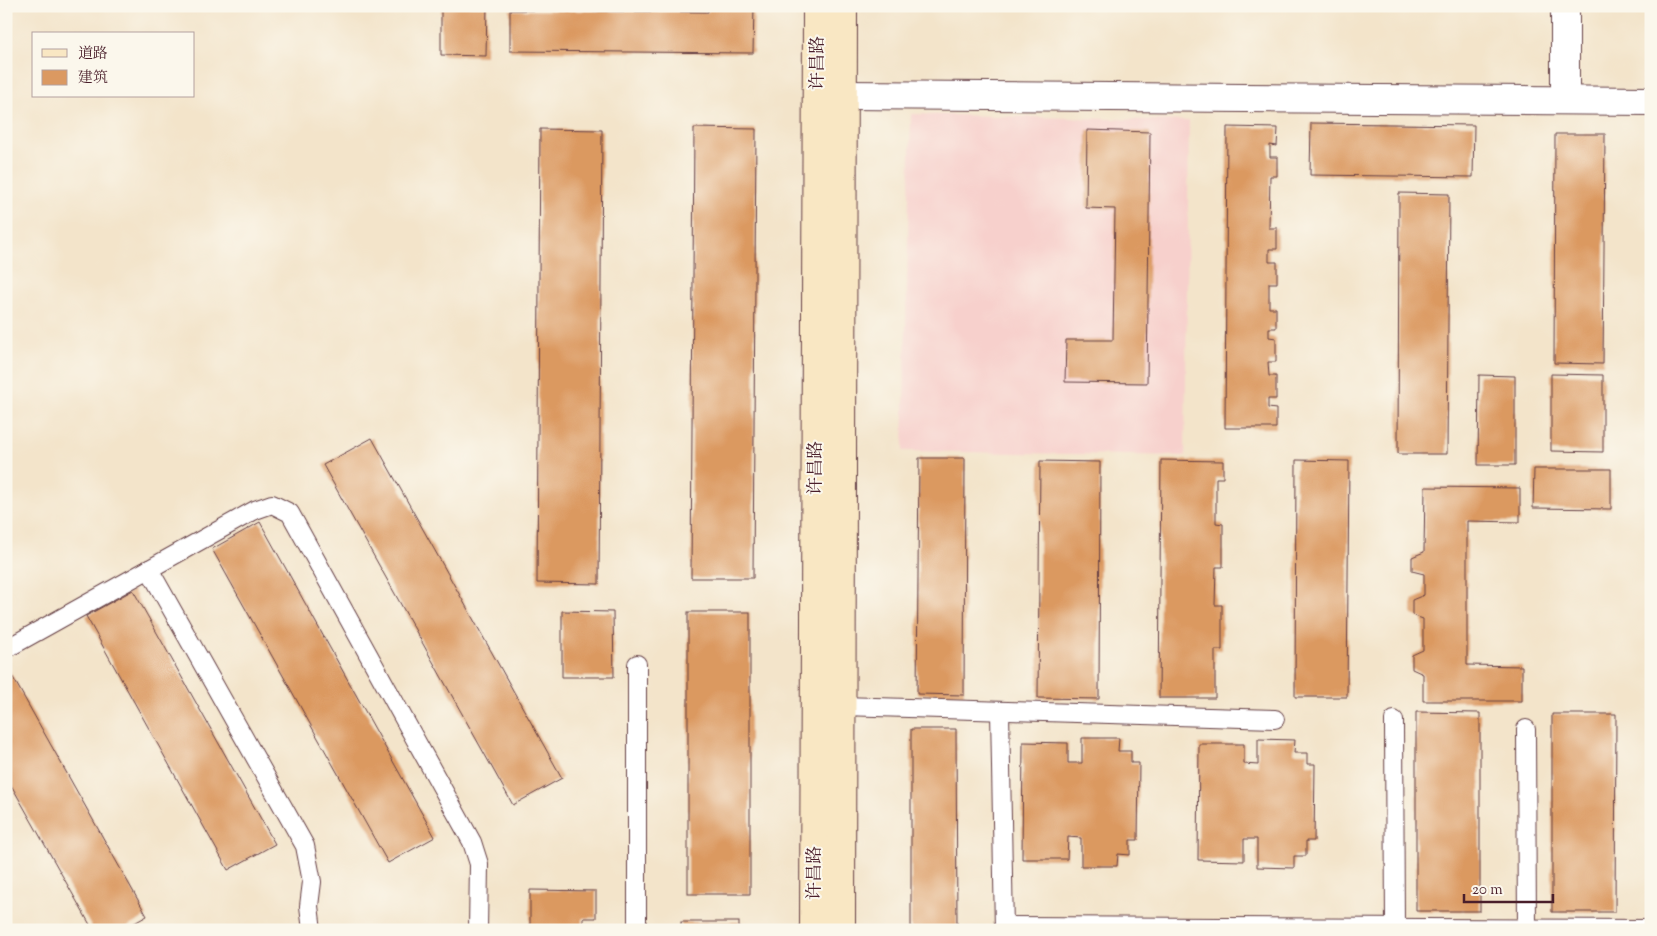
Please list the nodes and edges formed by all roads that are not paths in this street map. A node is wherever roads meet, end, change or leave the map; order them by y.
1 (817, 6) edge
2 (843, 6) edge
3 (1565, 6) edge
4 (843, 96) junction
5 (1565, 100) junction
6 (1651, 101) edge
7 (149, 569) junction
8 (6, 648) edge
9 (637, 664) dead end
10 (842, 706) junction
11 (1000, 710) junction
12 (1275, 718) dead end
13 (1394, 720) dead end
14 (1526, 729) dead end
15 (1004, 928) edge
16 (1395, 929) edge
17 (1528, 929) edge
18 (1651, 929) edge
19 (312, 930) edge
20 (478, 930) edge
21 (638, 930) edge
22 (814, 930) edge
23 (841, 930) edge

1 - 22 street, 许昌路
2 - 4 street, 许昌路
3 - 5 street
4 - 5 street
4 - 10 street, 许昌路
5 - 6 street
7 - 8 lane
7 - 19 lane
7 - 20 lane
9 - 21 lane
10 - 11 lane
10 - 23 street, 许昌路
11 - 12 lane
11 - 15 lane
13 - 16 lane
14 - 17 lane
15 - 16 lane
16 - 17 lane
17 - 18 lane

